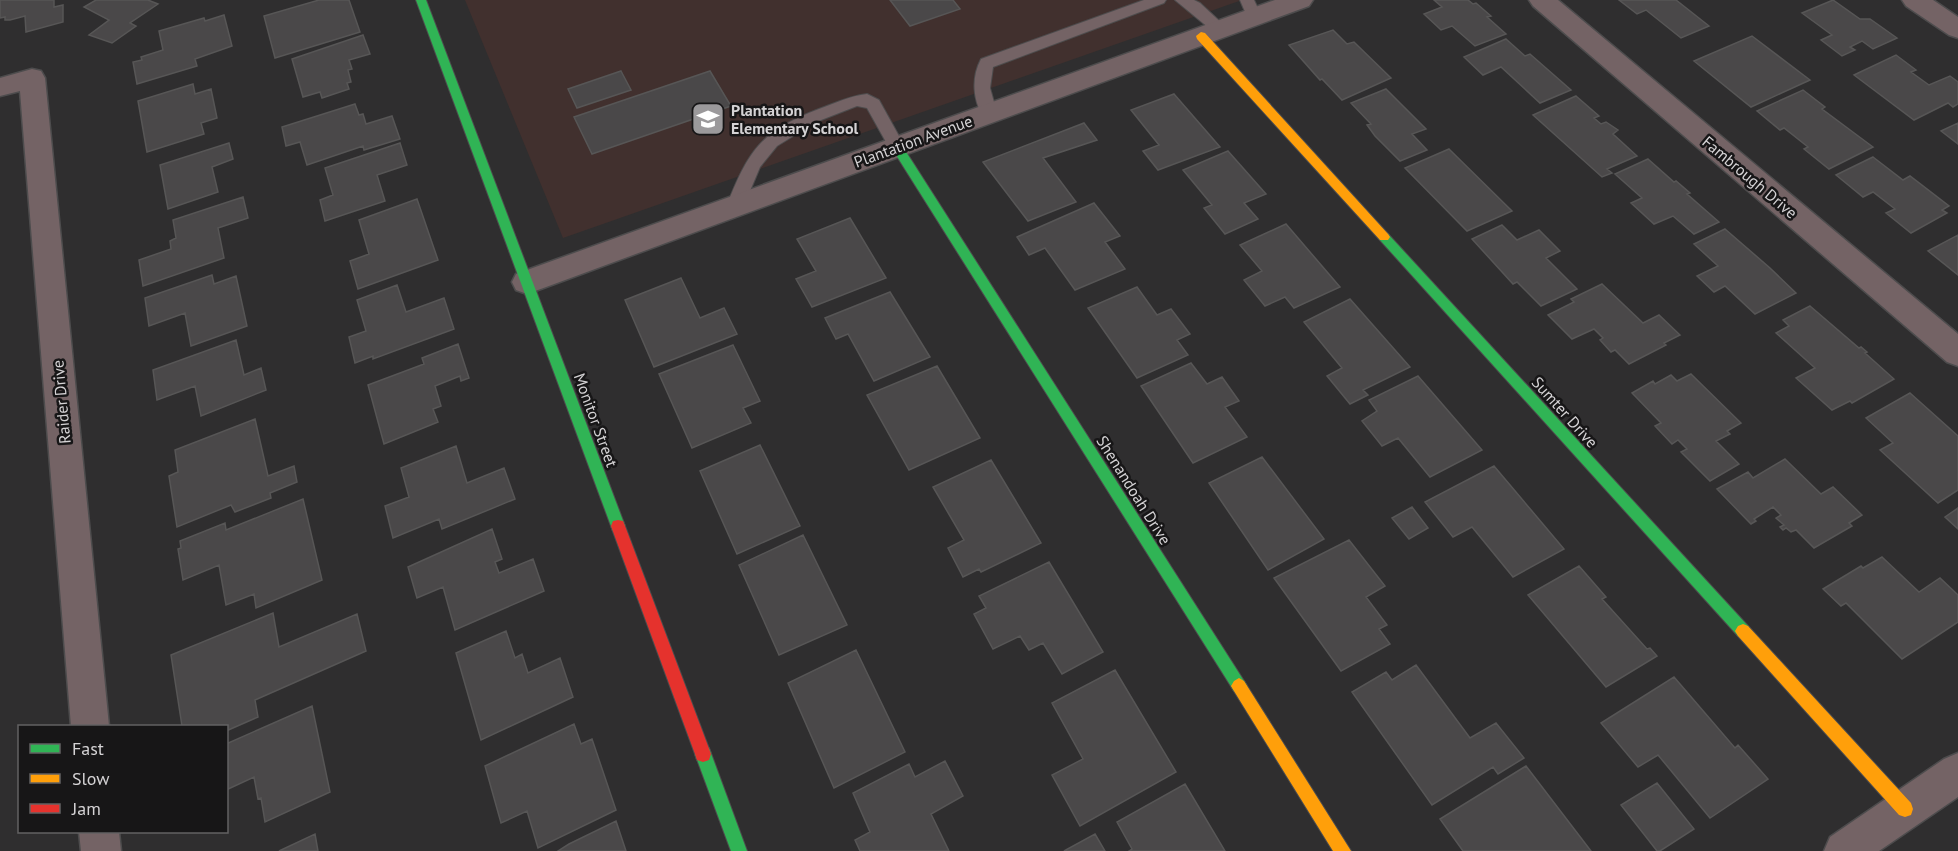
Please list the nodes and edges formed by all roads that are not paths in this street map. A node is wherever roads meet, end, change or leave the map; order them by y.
1 (421, 0) edge
2 (1159, 0) edge
3 (1182, 0) edge
4 (1300, 0) edge
5 (1542, 0) edge
6 (1915, 0) edge
7 (1250, 8) edge
8 (1958, 29) edge
9 (1211, 32) junction
10 (0, 87) edge
11 (988, 113) junction
12 (897, 147) junction
13 (736, 205) junction
14 (527, 282) junction
15 (1958, 353) edge
16 (90, 725) edge
17 (1958, 773) edge
18 (1905, 809) junction
19 (99, 833) edge
20 (101, 851) edge
21 (739, 851) edge
22 (1343, 851) edge
23 (1844, 851) edge

1 - 14 street, Monitor Street
2 - 11 lane
3 - 9 lane
4 - 7 street, Plantation Avenue
5 - 15 street, Fambrough Drive
6 - 8 street
7 - 9 street, Plantation Avenue
9 - 11 street, Plantation Avenue
9 - 18 street, Sumter Drive
10 - 16 street, Raider Drive
11 - 12 street, Plantation Avenue
12 - 13 street, Plantation Avenue
12 - 13 lane
12 - 22 street, Shenandoah Drive
13 - 14 street, Plantation Avenue
14 - 21 street, Monitor Street
17 - 18 street
18 - 23 street
19 - 20 street

